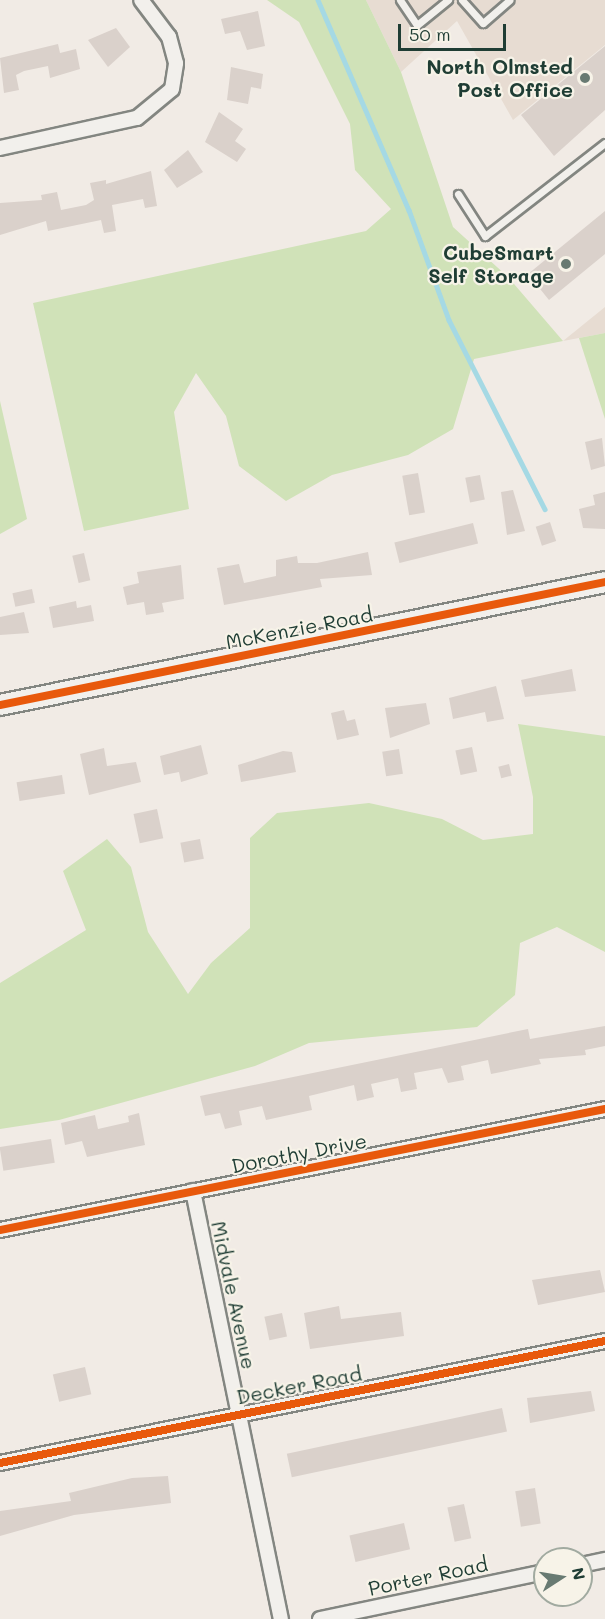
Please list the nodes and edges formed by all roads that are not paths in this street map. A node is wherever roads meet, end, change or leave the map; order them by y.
1 (141, 0) edge
2 (399, 0) edge
3 (448, 0) edge
4 (462, 0) edge
5 (509, 0) edge
6 (605, 143) edge
7 (0, 148) edge
8 (458, 194) dead end
9 (605, 582) edge
10 (0, 705) edge
11 (605, 1108) edge
12 (193, 1191) junction
13 (0, 1230) edge
14 (605, 1341) edge
15 (239, 1414) junction
16 (0, 1463) edge
17 (533, 1575) edge
18 (281, 1619) edge
19 (320, 1619) edge

1 - 7 street
2 - 3 lane
4 - 5 lane
6 - 8 lane
9 - 10 street, McKenzie Road
11 - 12 street, Dorothy Drive
12 - 13 street, Dorothy Drive
12 - 15 street, Midvale Avenue
14 - 15 street, Decker Road
15 - 16 street, Decker Road
15 - 18 street, Midvale Avenue
17 - 19 street, Porter Road

